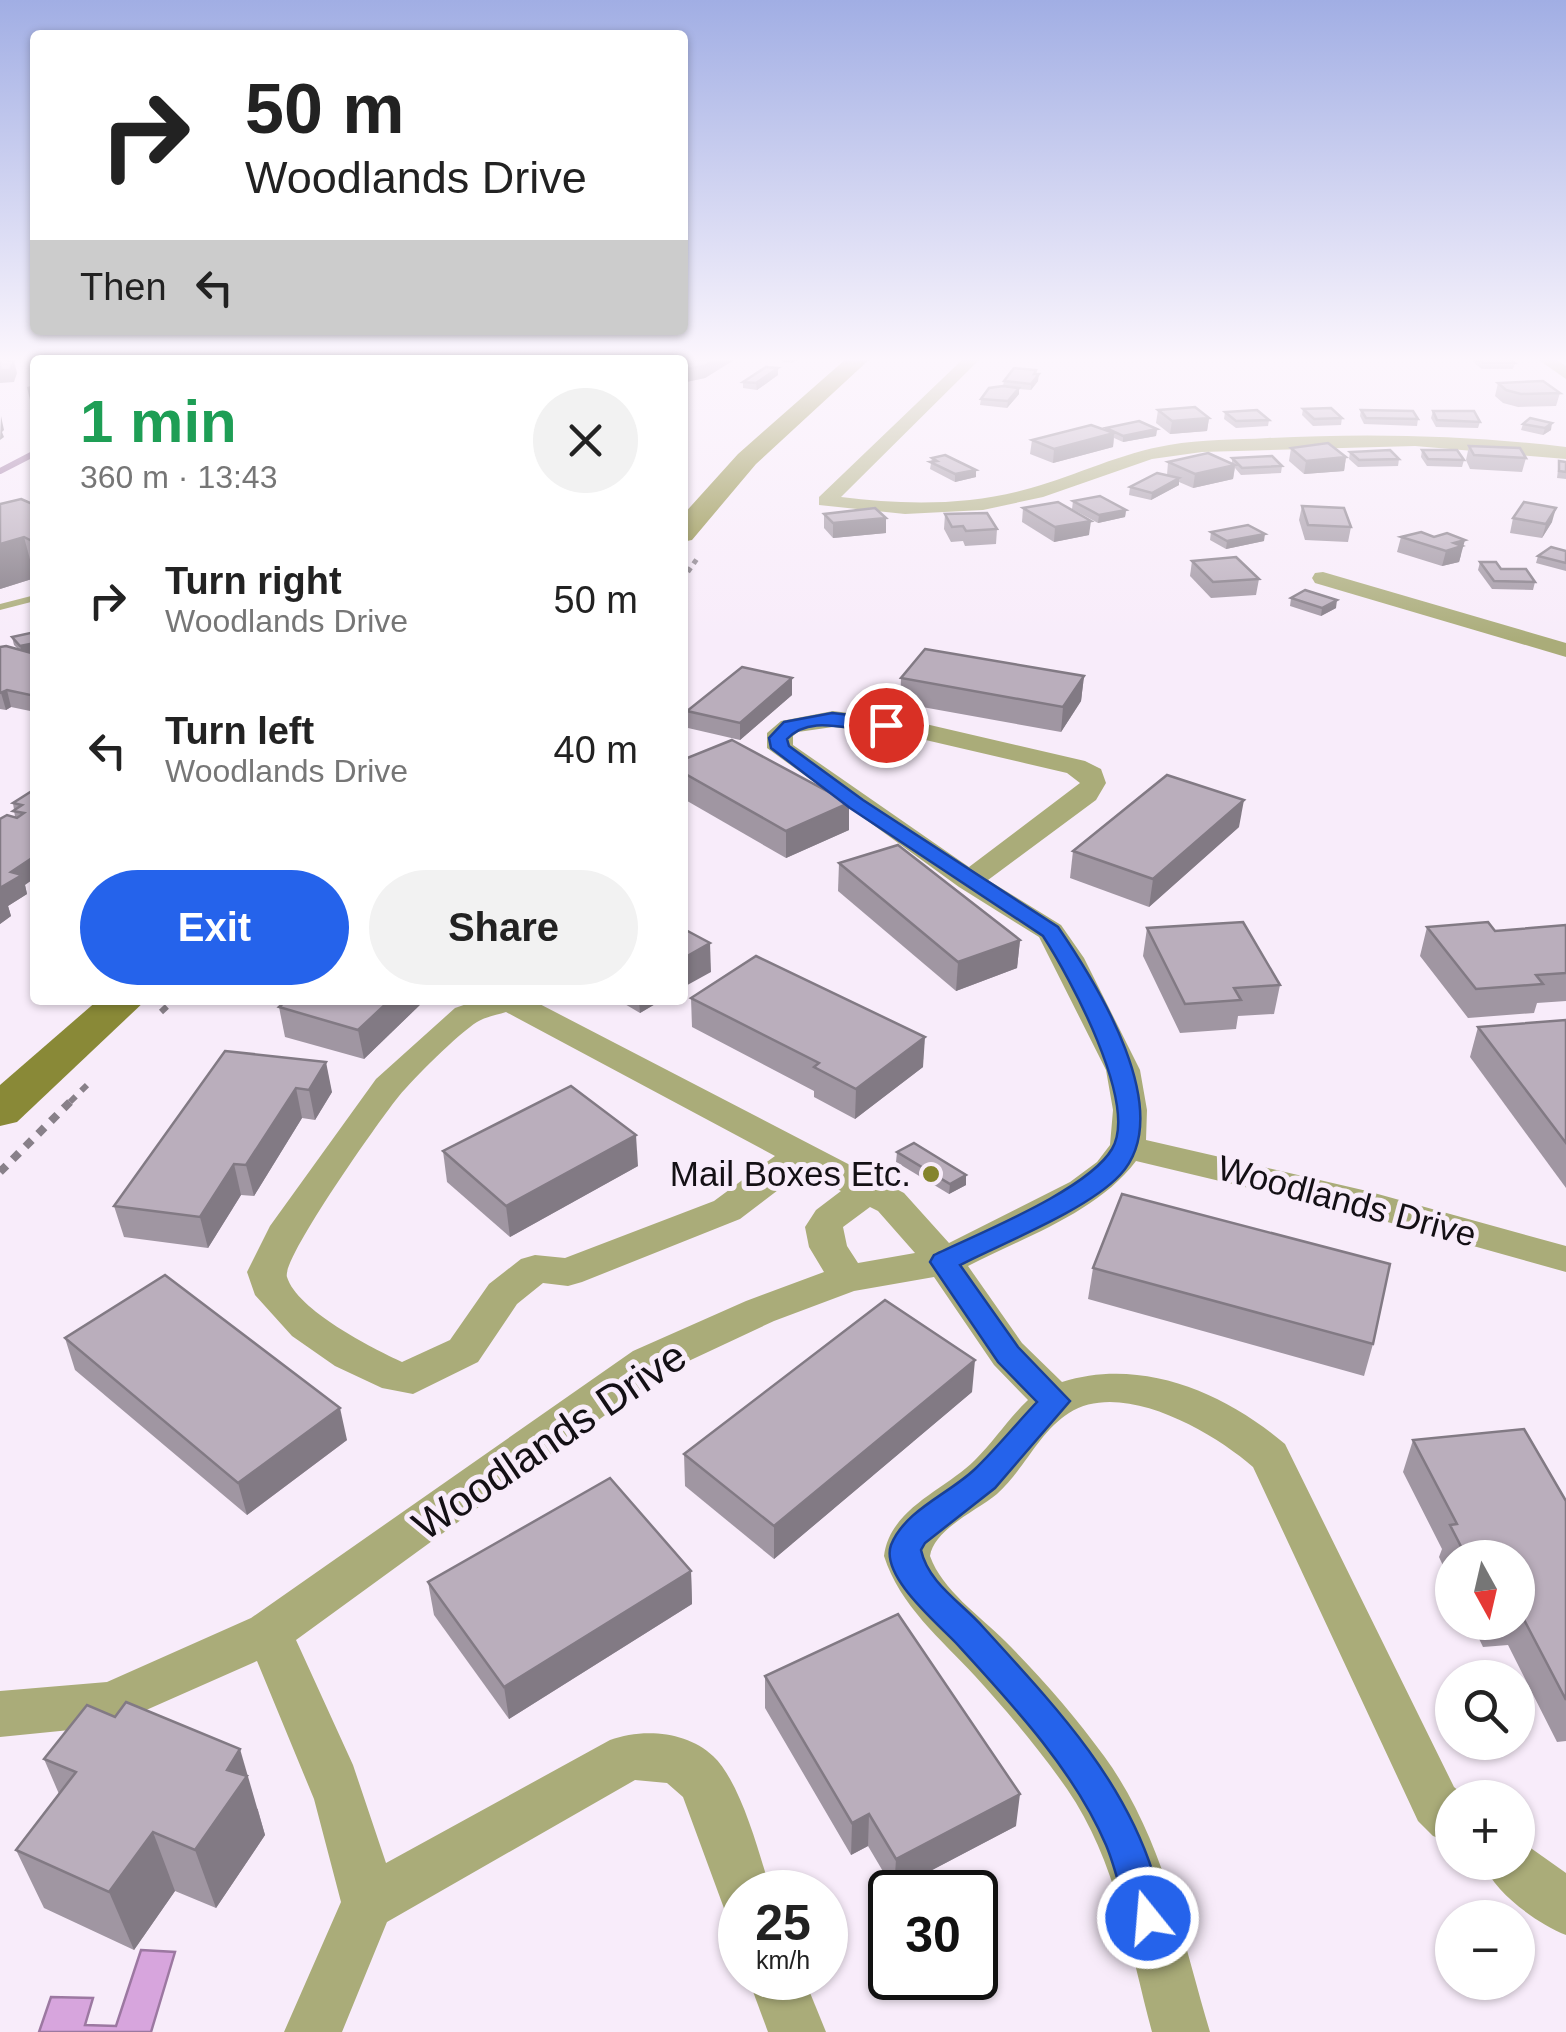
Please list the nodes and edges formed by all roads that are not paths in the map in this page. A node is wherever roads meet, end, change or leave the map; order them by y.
1 (754, 453) edge
2 (876, 453) edge
3 (1159, 453) edge
4 (688, 527) edge
5 (1323, 578) dead end
6 (30, 599) edge
7 (0, 607) edge
8 (1564, 648) edge
9 (969, 881) junction
10 (488, 1005) edge
11 (509, 1005) edge
12 (139, 1009) edge
13 (0, 1111) edge
14 (1128, 1147) junction
15 (800, 1155) junction
16 (868, 1190) junction
17 (1566, 1259) edge
18 (944, 1262) junction
19 (848, 1278) junction
20 (1055, 1401) junction
21 (268, 1633) junction
22 (0, 1714) edge
23 (1435, 1802) edge
24 (736, 1870) edge
25 (1531, 1880) edge
26 (368, 1903) junction
27 (1566, 1908) edge
28 (785, 2000) edge
29 (313, 2032) edge
30 (797, 2032) edge
31 (1182, 2032) edge

1 - 4 street
2 - 3 street
5 - 8 street
6 - 7 lane
9 - 9 street
9 - 14 street
10 - 15 street
11 - 15 street
12 - 13 street
14 - 17 street, Woodlands Drive
14 - 18 street, Woodlands Drive
15 - 16 street
16 - 18 street
16 - 19 street
18 - 19 street, Woodlands Drive
18 - 20 street
19 - 21 street, Woodlands Drive
20 - 23 street
20 - 31 street
21 - 22 street, Woodlands Drive
21 - 26 street
24 - 26 street
25 - 27 street
26 - 29 street
28 - 30 street

